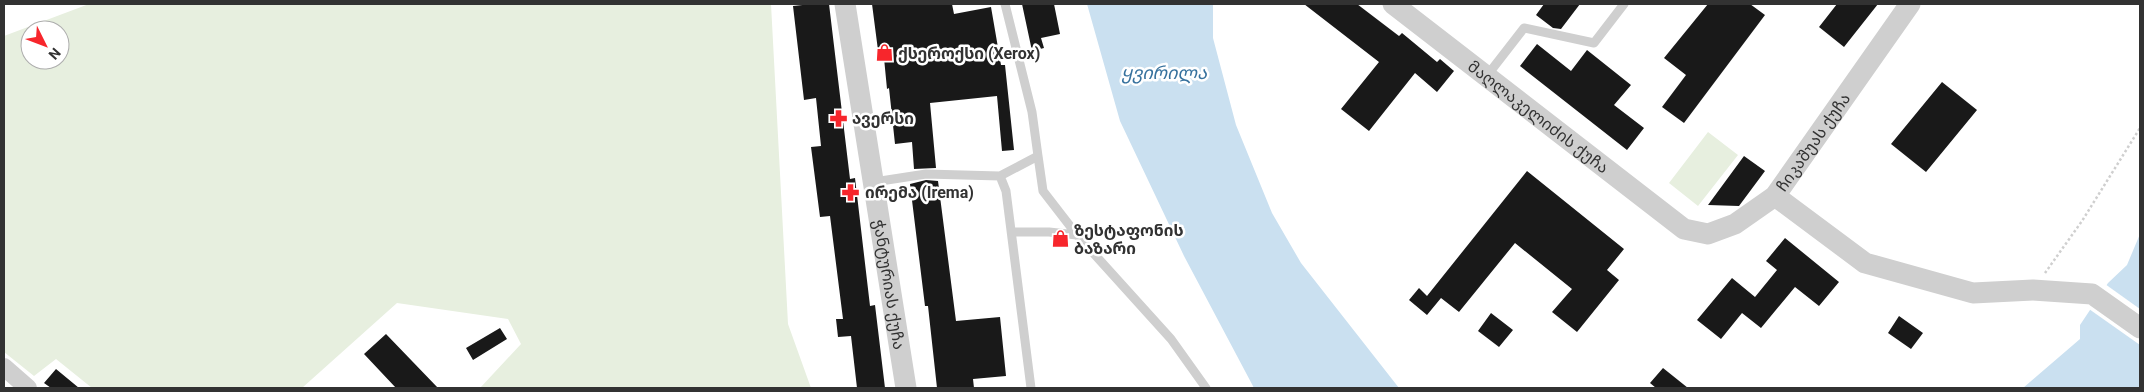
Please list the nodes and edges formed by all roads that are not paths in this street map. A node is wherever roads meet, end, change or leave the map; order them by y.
1 (845, 4) edge
2 (1005, 4) edge
3 (1393, 4) edge
4 (1624, 4) edge
5 (1910, 4) edge
6 (1486, 76) junction
7 (1038, 156) junction
8 (1000, 176) junction
9 (874, 182) junction
10 (1775, 196) junction
11 (1684, 229) joint
12 (1012, 232) junction
13 (1077, 235) junction
14 (2140, 328) edge
15 (4, 367) edge
16 (28, 388) edge
17 (906, 388) edge
18 (1031, 388) edge
19 (1206, 388) edge

1 - 9 street, ჭანტურიას ქუჩა
2 - 7 lane
3 - 6 street, მაღლაკელიძის ქუჩა
4 - 6 lane
5 - 10 street, ჩიკაშუას ქუჩა
6 - 11 street, მაღლაკელიძის ქუჩა
7 - 8 lane
7 - 13 lane
8 - 9 lane
8 - 12 lane
9 - 17 street, ჭანტურიას ქუჩა
10 - 11 street, ჩიკაშუას ქუჩა
10 - 14 street
12 - 13 lane
12 - 18 lane
13 - 19 lane
15 - 16 street

